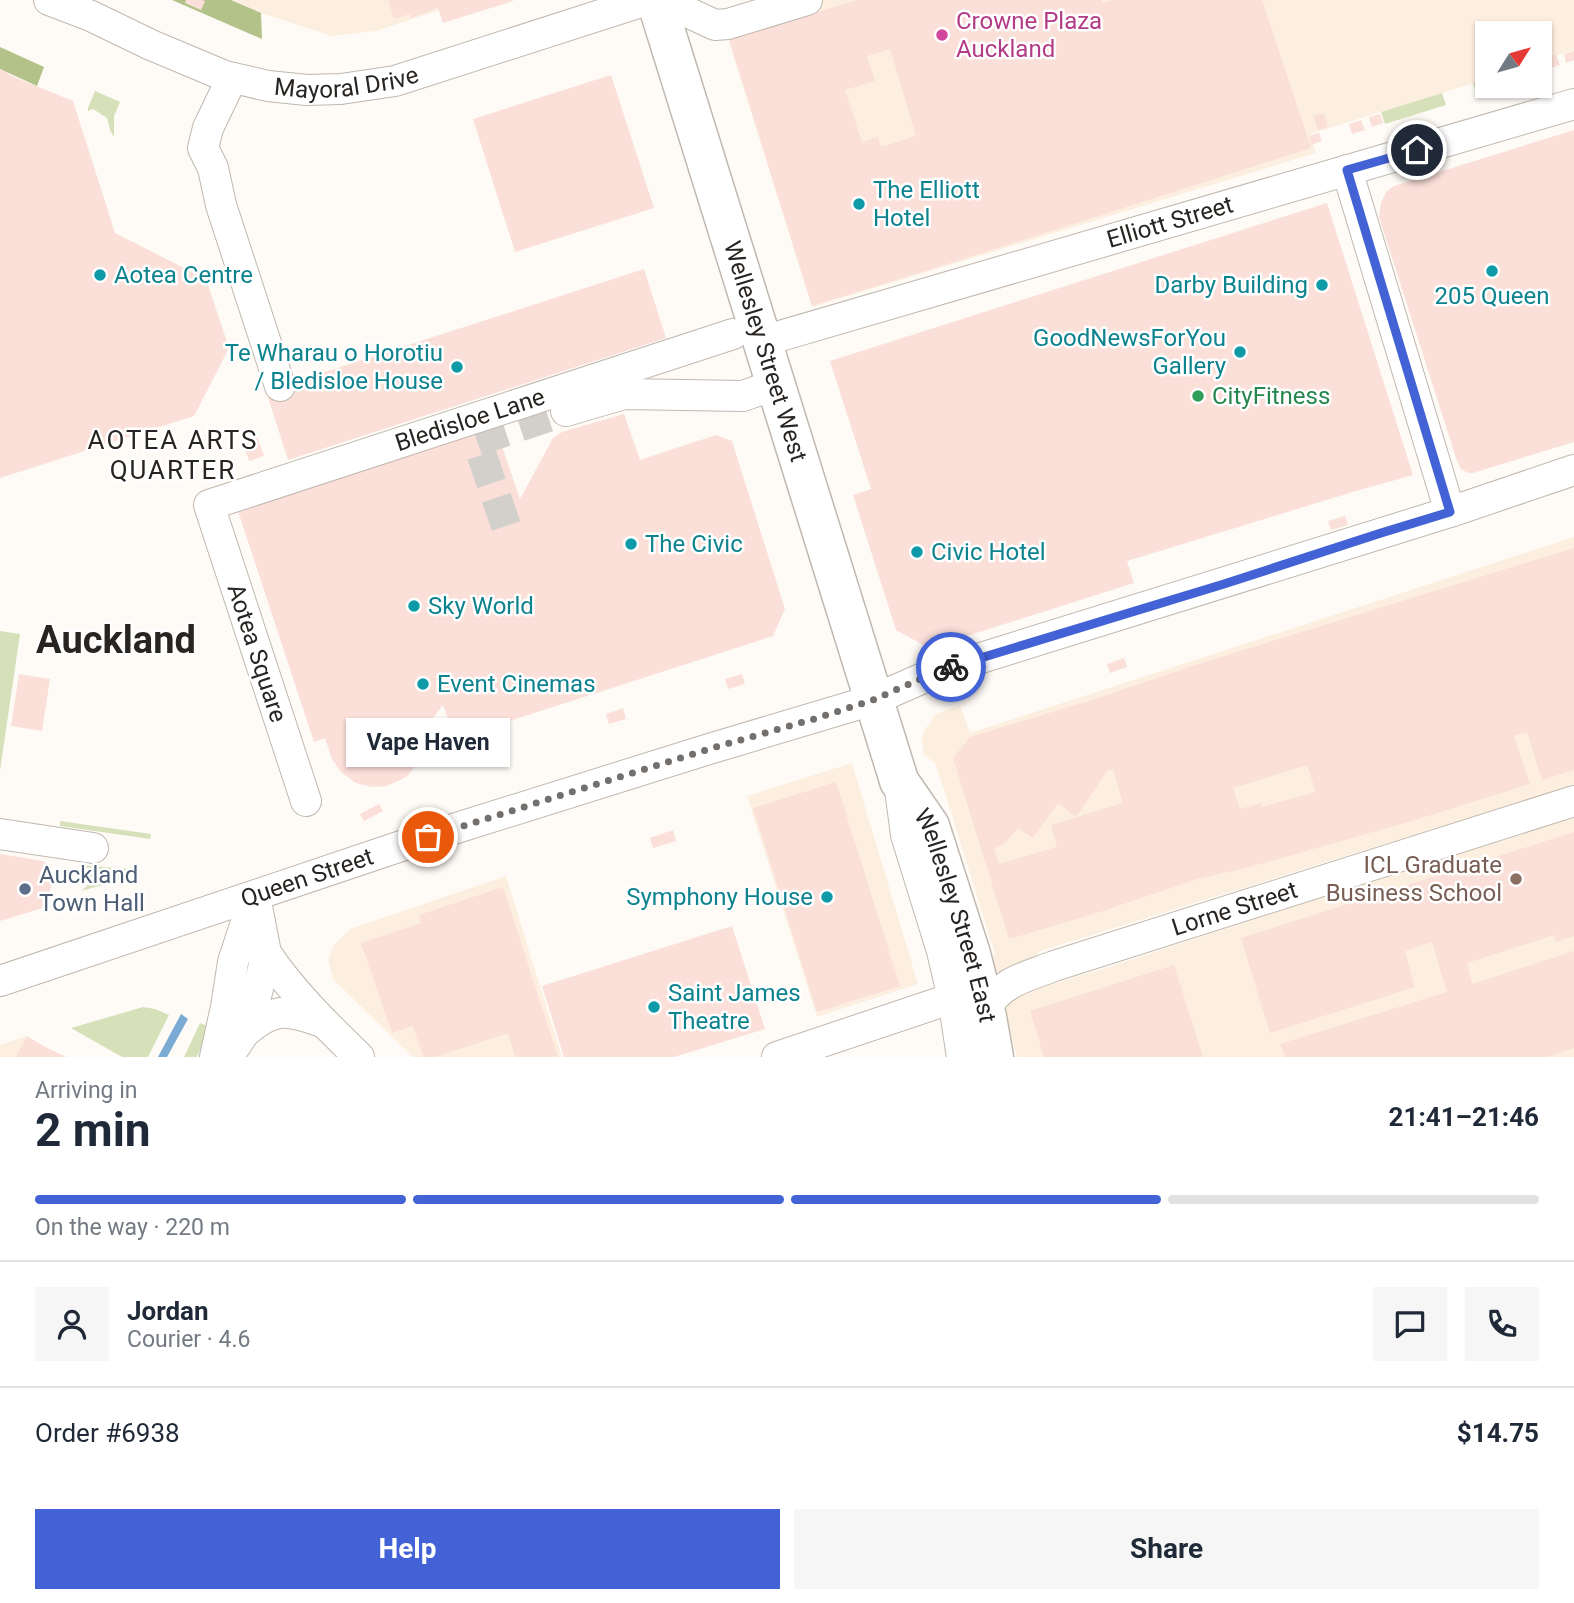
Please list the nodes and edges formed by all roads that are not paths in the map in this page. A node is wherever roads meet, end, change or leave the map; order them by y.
1 (49, 0) edge
2 (647, 0) edge
3 (659, 0) edge
4 (807, 0) edge
5 (232, 78) junction
6 (1574, 104) edge
7 (1347, 170) junction
8 (748, 338) junction
9 (777, 384) junction
10 (280, 386) dead end
11 (566, 411) tunnel mouth
12 (1574, 470) edge
13 (209, 505) joint
14 (1450, 512) junction
15 (873, 700) junction
16 (306, 801) dead end
17 (1574, 801) edge
18 (0, 834) edge
19 (93, 848) dead end
20 (255, 897) junction
21 (265, 953) junction
22 (0, 981) edge
23 (969, 1004) junction
24 (322, 1022) junction
25 (236, 1045) edge
26 (215, 1057) edge
27 (359, 1057) edge
28 (777, 1057) edge
29 (962, 1057) edge
30 (994, 1057) edge

1 - 5 street, Mayoral Drive
2 - 5 street, Mayoral Drive
3 - 4 street
3 - 8 main road, Wellesley Street West
5 - 10 street
6 - 7 street, Elliott Street
7 - 8 street, Elliott Street
7 - 14 street
8 - 9 main road, Wellesley Street West
8 - 13 street, Bledisloe Lane
9 - 11 street
9 - 15 main road, Wellesley Street West
12 - 14 street, Queen Street
13 - 16 street, Aotea Square
14 - 15 street, Queen Street
15 - 20 street, Queen Street
15 - 23 main road, Wellesley Street East
17 - 23 street, Lorne Street
18 - 19 street
20 - 21 street
20 - 22 street, Queen Street
20 - 26 street
21 - 24 street
21 - 25 street
23 - 28 street, Lorne Street
23 - 29 street, Wellesley Street East
23 - 30 main road, Wellesley Street East
24 - 25 street
24 - 27 street

